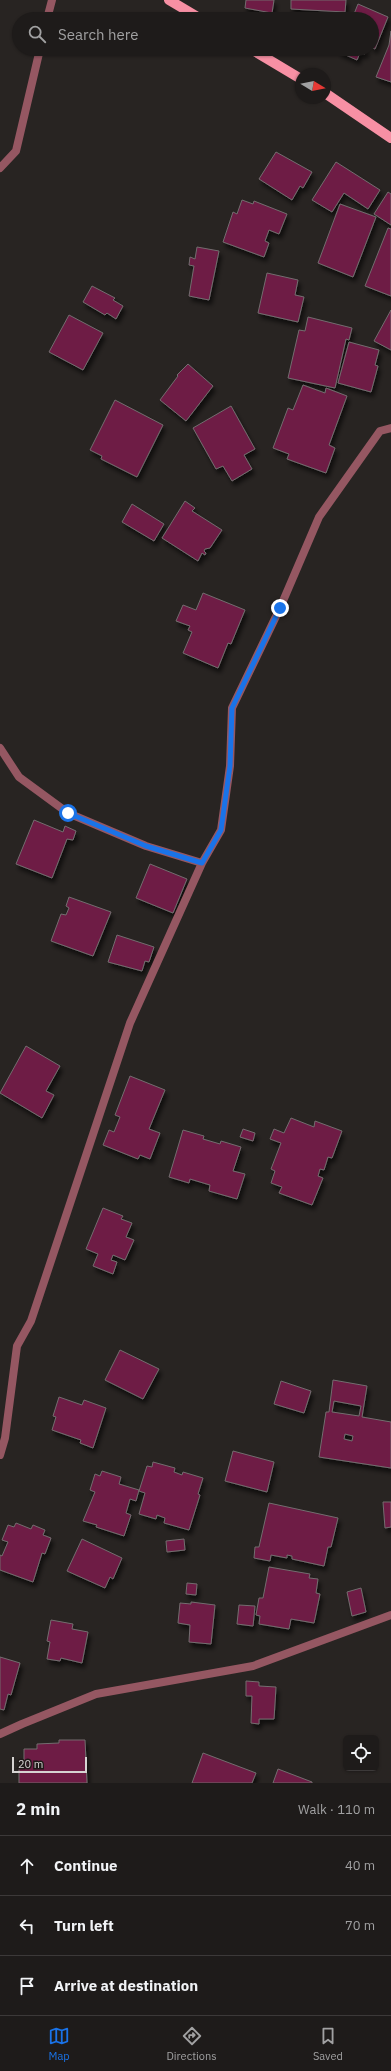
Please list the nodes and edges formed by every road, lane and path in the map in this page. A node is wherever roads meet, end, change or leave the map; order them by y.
1 (52, 0) edge
2 (169, 0) edge
3 (49, 12) edge
4 (189, 12) edge
5 (38, 56) edge
6 (263, 56) edge
7 (295, 75) edge
8 (331, 97) edge
9 (391, 138) edge
10 (0, 168) edge
11 (391, 428) edge
12 (0, 748) edge
13 (202, 863) junction
14 (0, 1455) edge
15 (391, 1615) edge
16 (0, 1734) edge

1 - 3 street
2 - 4 main road
5 - 10 street
6 - 7 main road
8 - 9 main road
11 - 13 street
12 - 13 street
13 - 14 street
15 - 16 street

